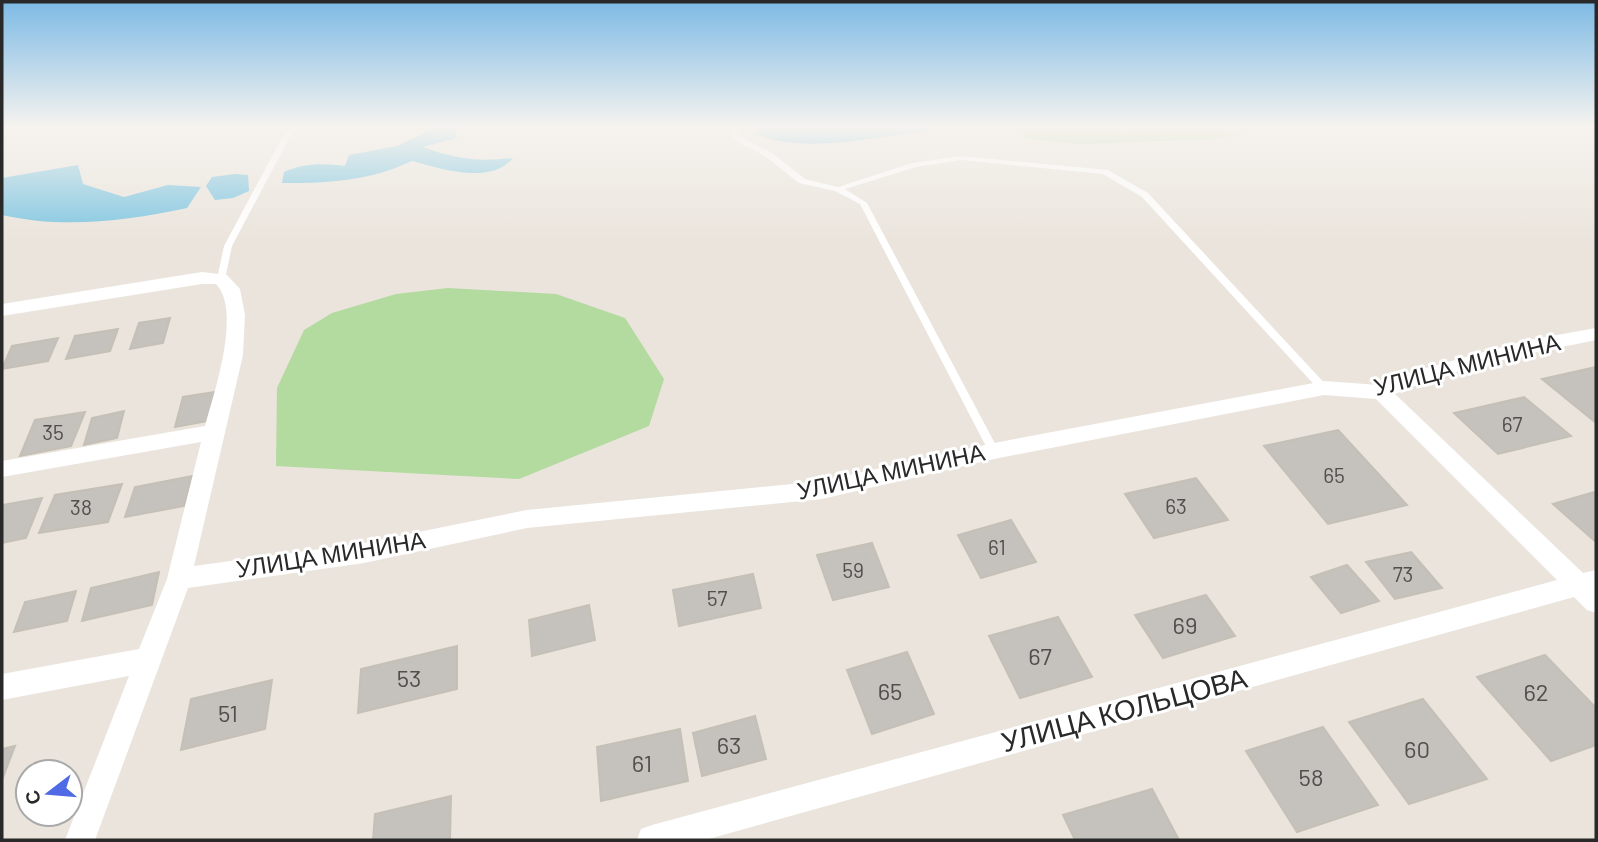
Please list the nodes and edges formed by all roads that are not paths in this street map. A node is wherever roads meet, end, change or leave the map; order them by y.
1 (271, 165) edge
2 (782, 165) edge
3 (914, 165) edge
4 (1036, 165) edge
5 (838, 189) junction
6 (221, 279) junction
7 (2, 310) edge
8 (1596, 334) edge
9 (1324, 388) junction
10 (1381, 392) junction
11 (215, 432) junction
12 (994, 451) junction
13 (2, 470) edge
14 (179, 579) junction
15 (1590, 589) edge
16 (148, 660) junction
17 (2, 687) edge
18 (80, 840) edge
19 (652, 840) edge

1 - 6 lane
2 - 5 lane
3 - 5 lane
4 - 9 lane
5 - 12 lane
6 - 7 street
6 - 11 street
8 - 10 street, УЛИЦА МИНИНА
9 - 10 street, УЛИЦА МИНИНА
9 - 12 street, УЛИЦА МИНИНА
10 - 15 street
11 - 13 street
11 - 14 street
12 - 14 street, УЛИЦА МИНИНА
14 - 16 street
15 - 19 street, УЛИЦА КОЛЬЦОВА
16 - 17 street
16 - 18 street

